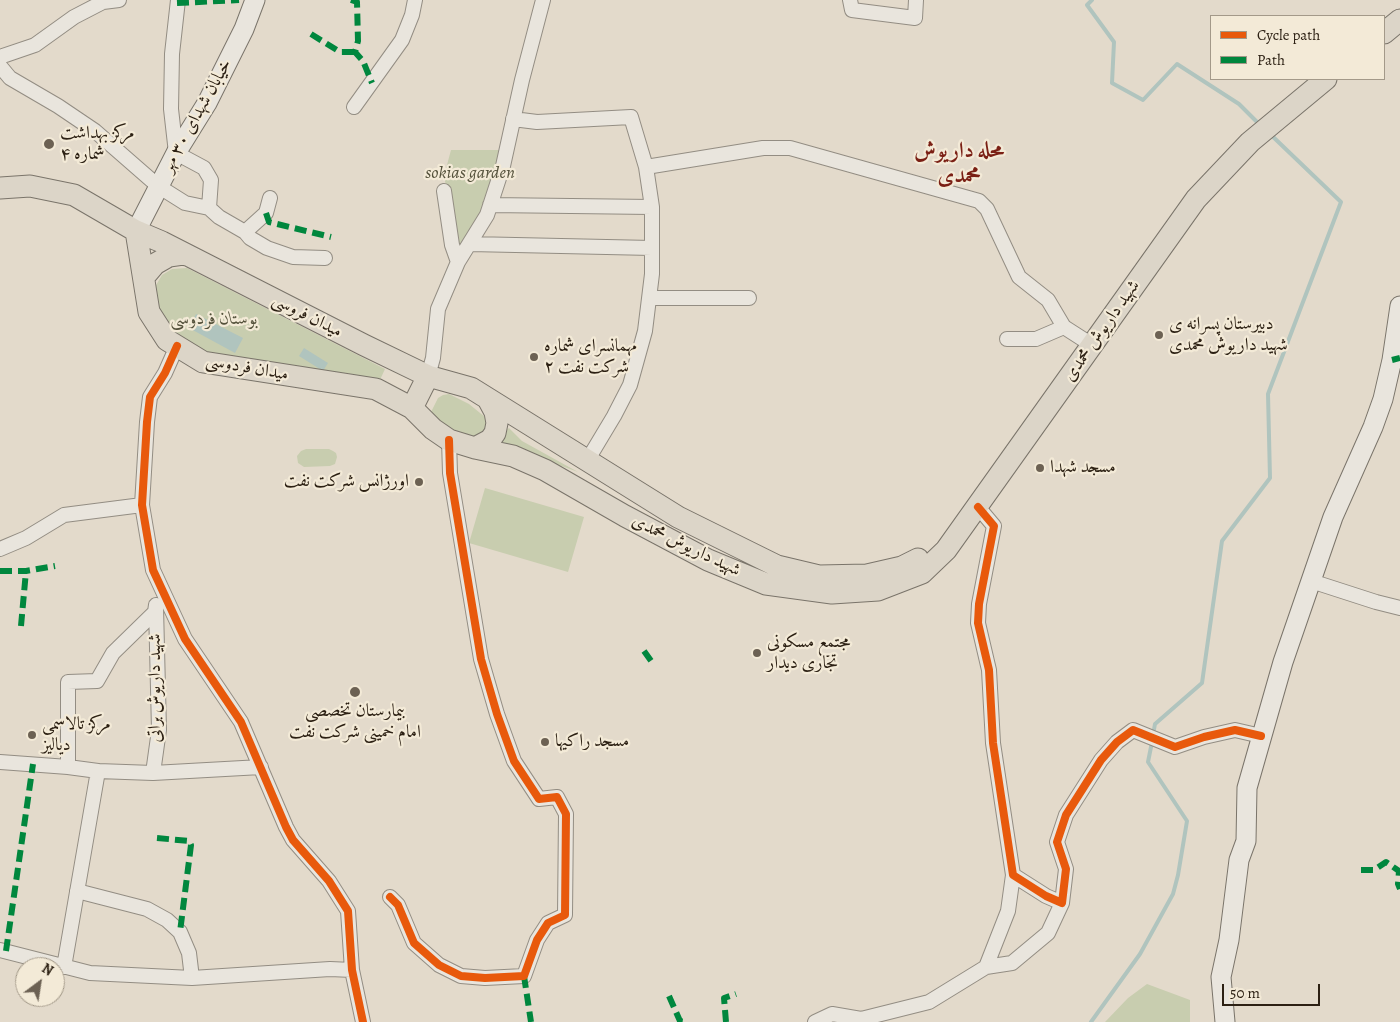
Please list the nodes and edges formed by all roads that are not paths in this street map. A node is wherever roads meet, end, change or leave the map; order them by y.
1 (119, 0) edge
2 (178, 0) edge
3 (255, 0) edge
4 (415, 0) edge
5 (543, 0) edge
6 (850, 0) edge
7 (916, 0) edge
8 (1400, 20) edge
9 (1385, 32) edge
10 (0, 57) edge
11 (0, 66) edge
12 (1325, 80) edge
13 (354, 107) dead end
14 (513, 119) junction
15 (176, 153) junction
16 (646, 167) junction
17 (158, 186) junction
18 (0, 188) edge
19 (444, 191) dead end
20 (270, 198) dead end
21 (490, 205) junction
22 (652, 207) junction
23 (210, 208) junction
24 (136, 231) junction
25 (245, 232) junction
26 (470, 244) junction
27 (652, 248) junction
28 (186, 255) junction
29 (325, 258) dead end
30 (458, 262) junction
31 (144, 277) junction
32 (649, 298) junction
33 (750, 298) dead end
34 (1400, 306) edge
35 (1064, 326) junction
36 (1007, 339) dead end
37 (1092, 345) junction
38 (177, 346) junction
39 (428, 376) junction
40 (488, 399) junction
41 (412, 408) junction
42 (449, 440) junction
43 (475, 448) junction
44 (587, 462) junction
45 (142, 505) junction
46 (978, 507) junction
47 (963, 528) junction
48 (0, 549) edge
49 (153, 570) junction
50 (1311, 581) junction
51 (156, 605) junction
52 (1400, 608) edge
53 (1261, 736) junction
54 (0, 762) edge
55 (68, 767) junction
56 (261, 767) junction
57 (98, 772) junction
58 (153, 773) junction
59 (1013, 874) junction
60 (77, 891) junction
61 (390, 897) dead end
62 (1062, 903) junction
63 (0, 950) edge
64 (26, 957) edge
65 (65, 961) edge
66 (65, 967) edge
67 (986, 967) junction
68 (352, 970) junction
69 (192, 978) junction
70 (363, 1022) edge
71 (815, 1022) edge
72 (1225, 1022) edge

1 - 10 street
2 - 15 street
3 - 15 main road, خیابان شهدای ۳۰ مهر
4 - 13 street
5 - 14 street
6 - 7 street
8 - 9 main road
11 - 17 street
12 - 37 main road, شهید داریوش محمدی
14 - 16 street
14 - 21 street
15 - 17 main road, خیابان شهدای ۳۰ مهر
15 - 23 street
16 - 22 street
16 - 35 street
17 - 23 street
17 - 24 main road, خیابان شهدای ۳۰ مهر
18 - 24 main road, میدان فروسی
19 - 30 street
20 - 25 street
21 - 22 street
21 - 26 street
22 - 27 street
23 - 25 street
24 - 28 main road, میدان فروسی
24 - 31 main road, میدان فردوسی
25 - 29 street
26 - 27 street
26 - 30 street
27 - 32 street
28 - 31 main road
28 - 39 main road, میدان فروسی
30 - 39 street
31 - 38 main road, میدان فردوسی
32 - 33 street
32 - 44 street
34 - 50 main road
35 - 36 street
35 - 37 street
37 - 46 main road, شهید داریوش محمدی
38 - 41 main road, میدان فردوسی
38 - 45 street
39 - 40 main road, شهید داریوش محمدی
39 - 41 main road
40 - 43 main road
40 - 44 main road, شهید داریوش محمدی
41 - 42 main road, شهید داریوش محمدی
42 - 43 main road, شهید داریوش محمدی
42 - 61 street
43 - 47 main road, شهید داریوش محمدی
44 - 47 main road, شهید داریوش محمدی
45 - 48 street
45 - 49 street
46 - 47 main road, شهید داریوش محمدی
46 - 59 street
49 - 51 street, شهید داریوش براتی
49 - 56 street
50 - 52 street
50 - 53 main road
51 - 55 street
51 - 58 street, شهید داریوش براتی
53 - 62 street
53 - 72 main road
54 - 55 street
55 - 57 street
56 - 58 street
56 - 68 street
57 - 58 street
57 - 60 street
59 - 62 street
59 - 67 street
60 - 65 street
60 - 69 street
62 - 67 street
63 - 64 street
66 - 69 street
67 - 71 street
68 - 69 street
68 - 70 street

